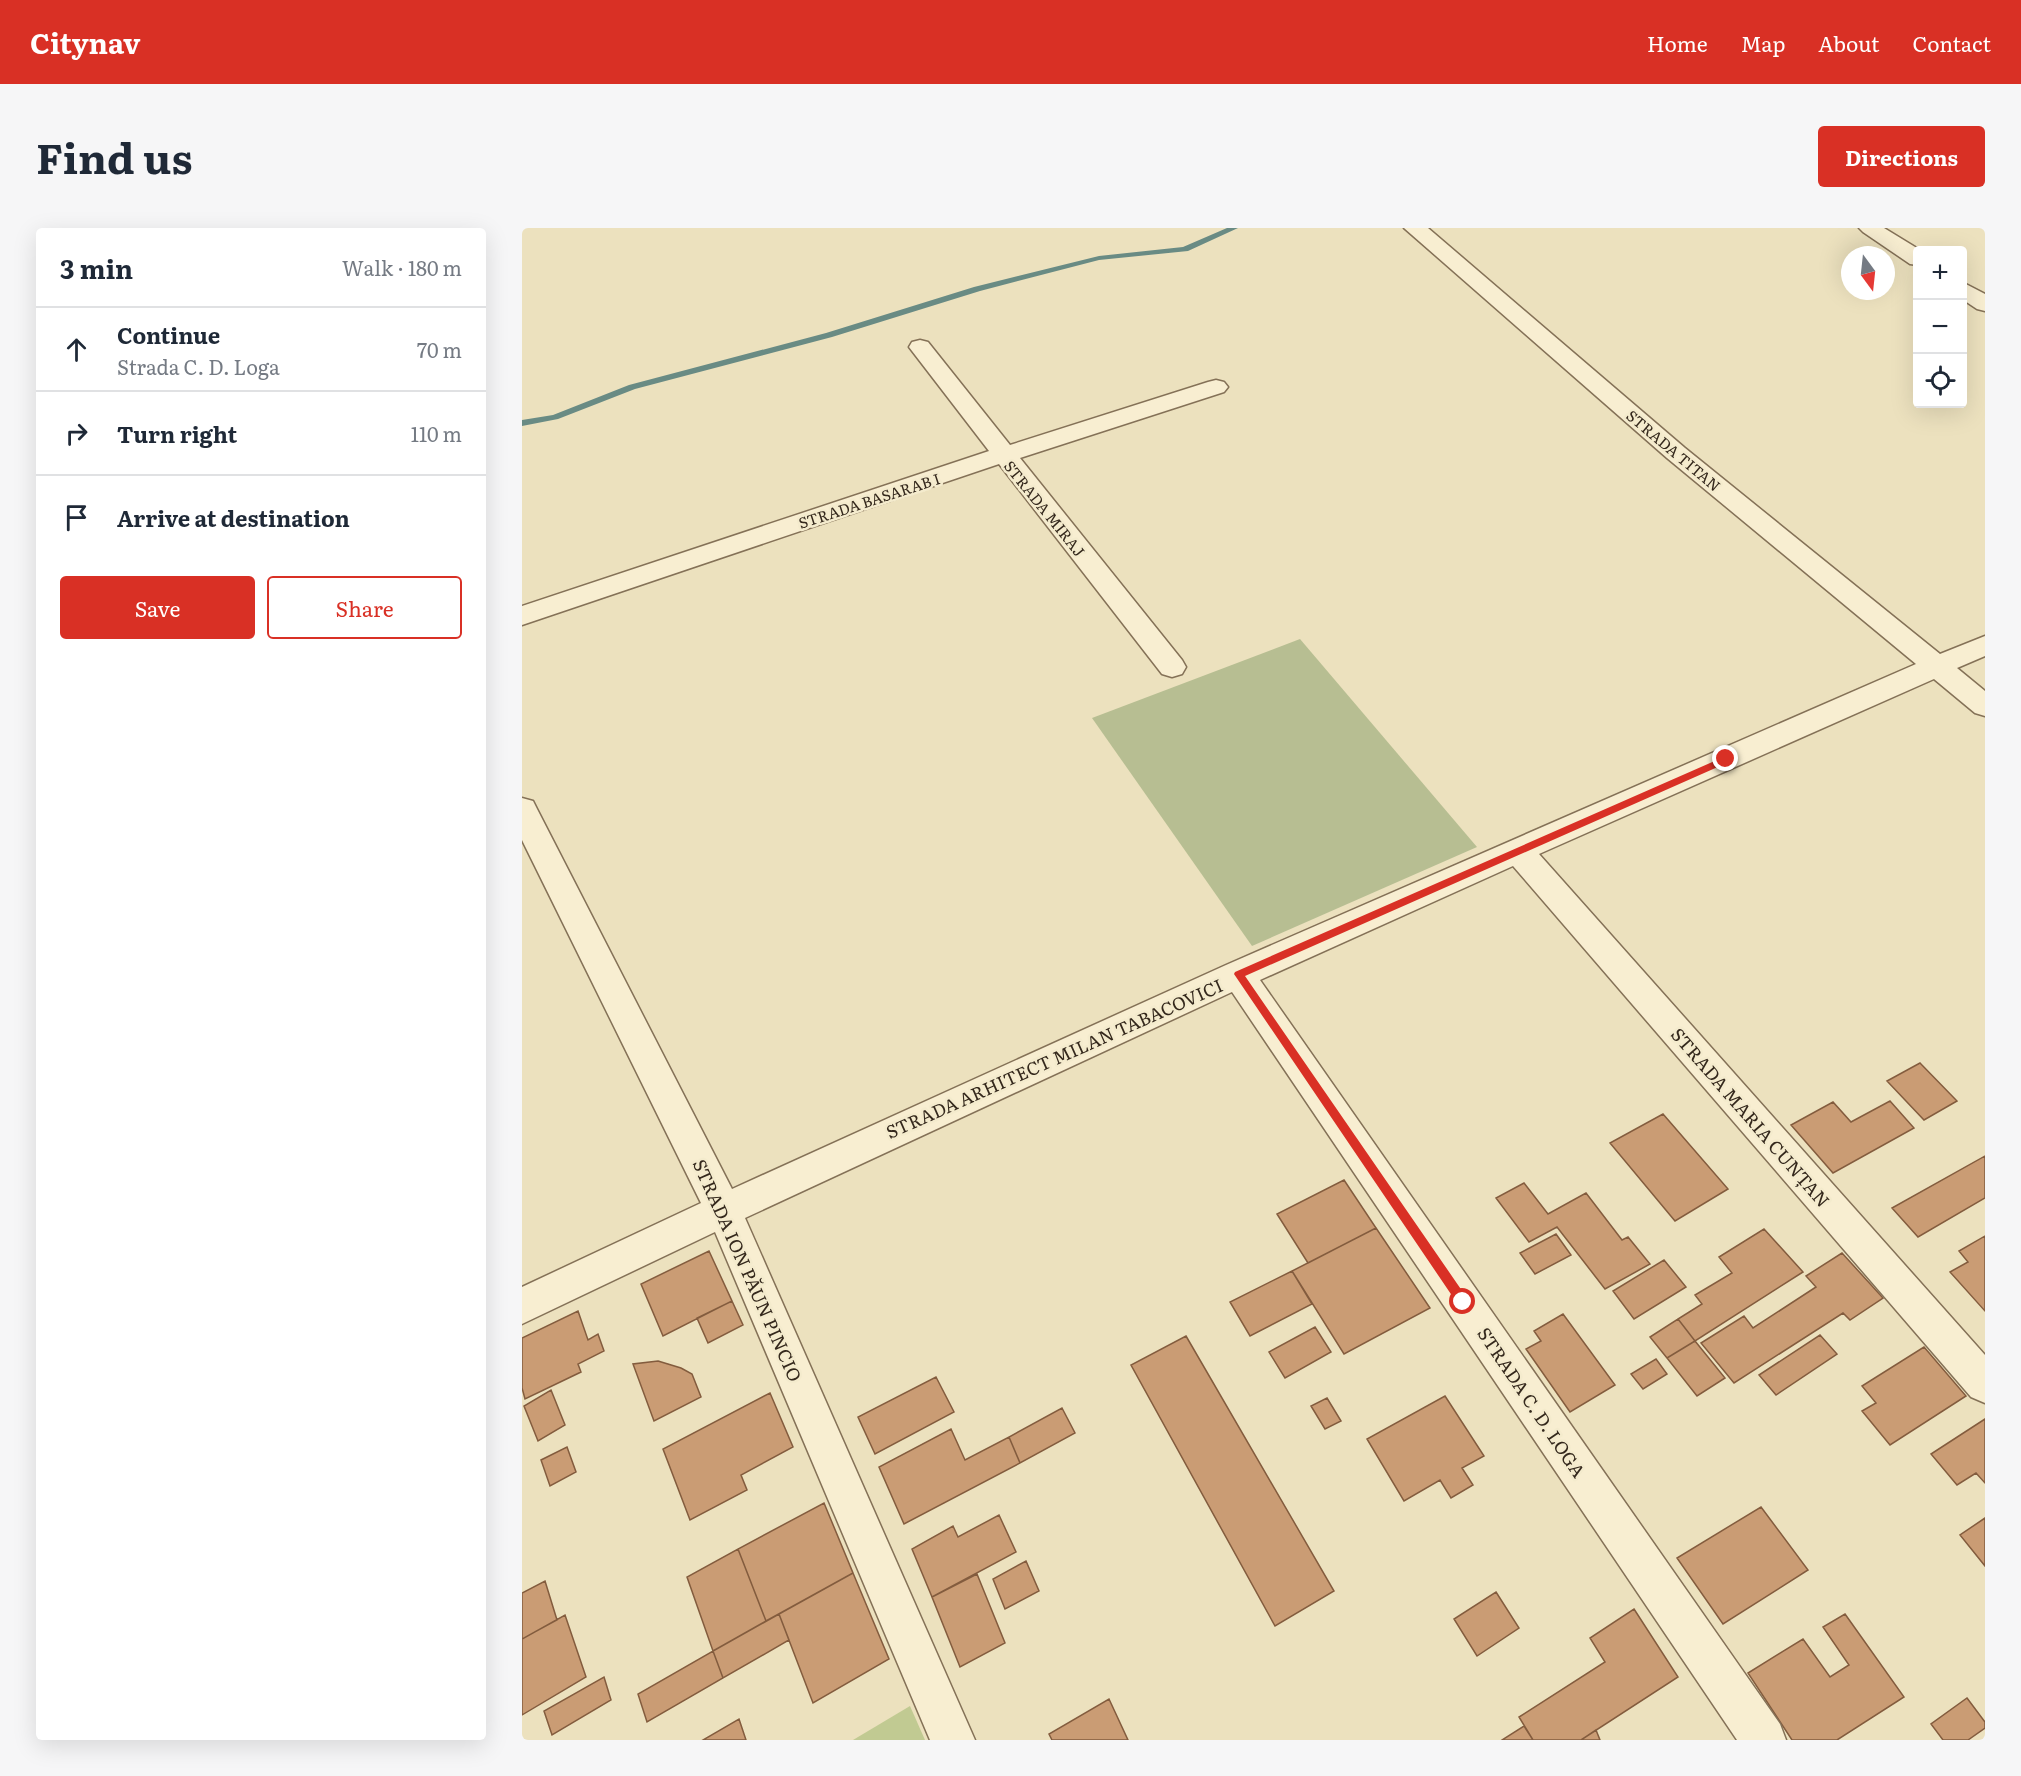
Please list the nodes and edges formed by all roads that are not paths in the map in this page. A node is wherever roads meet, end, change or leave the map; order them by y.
1 (1415, 228) edge
2 (1870, 228) edge
3 (1913, 256) edge
4 (1967, 292) edge
5 (1985, 304) edge
6 (920, 347) dead end
7 (1216, 387) dead end
8 (1003, 455) junction
9 (522, 616) edge
10 (1985, 645) edge
11 (1937, 666) junction
12 (1172, 667) dead end
13 (1985, 706) edge
14 (522, 809) edge
15 (1518, 850) junction
16 (1238, 974) junction
17 (723, 1209) junction
18 (522, 1306) edge
19 (1985, 1384) edge
20 (953, 1740) edge
21 (1764, 1740) edge

1 - 11 street, STRADA TITAN
2 - 3 street
4 - 5 street
6 - 8 street, STRADA MIRAJ
7 - 8 street, STRADA BASARAB I
8 - 9 street, STRADA BASARAB I
8 - 12 street, STRADA MIRAJ
10 - 11 street, STRADA ARHITECT MILAN TABACOVICI
11 - 13 street, STRADA TITAN
11 - 15 street, STRADA ARHITECT MILAN TABACOVICI
14 - 17 street, STRADA ION PĂUN PINCIO
15 - 16 street, STRADA ARHITECT MILAN TABACOVICI
15 - 19 street, STRADA MARIA CUNȚAN
16 - 17 street, STRADA ARHITECT MILAN TABACOVICI
16 - 21 street, STRADA C. D. LOGA
17 - 18 street, STRADA ARHITECT MILAN TABACOVICI
17 - 20 street, STRADA ION PĂUN PINCIO

